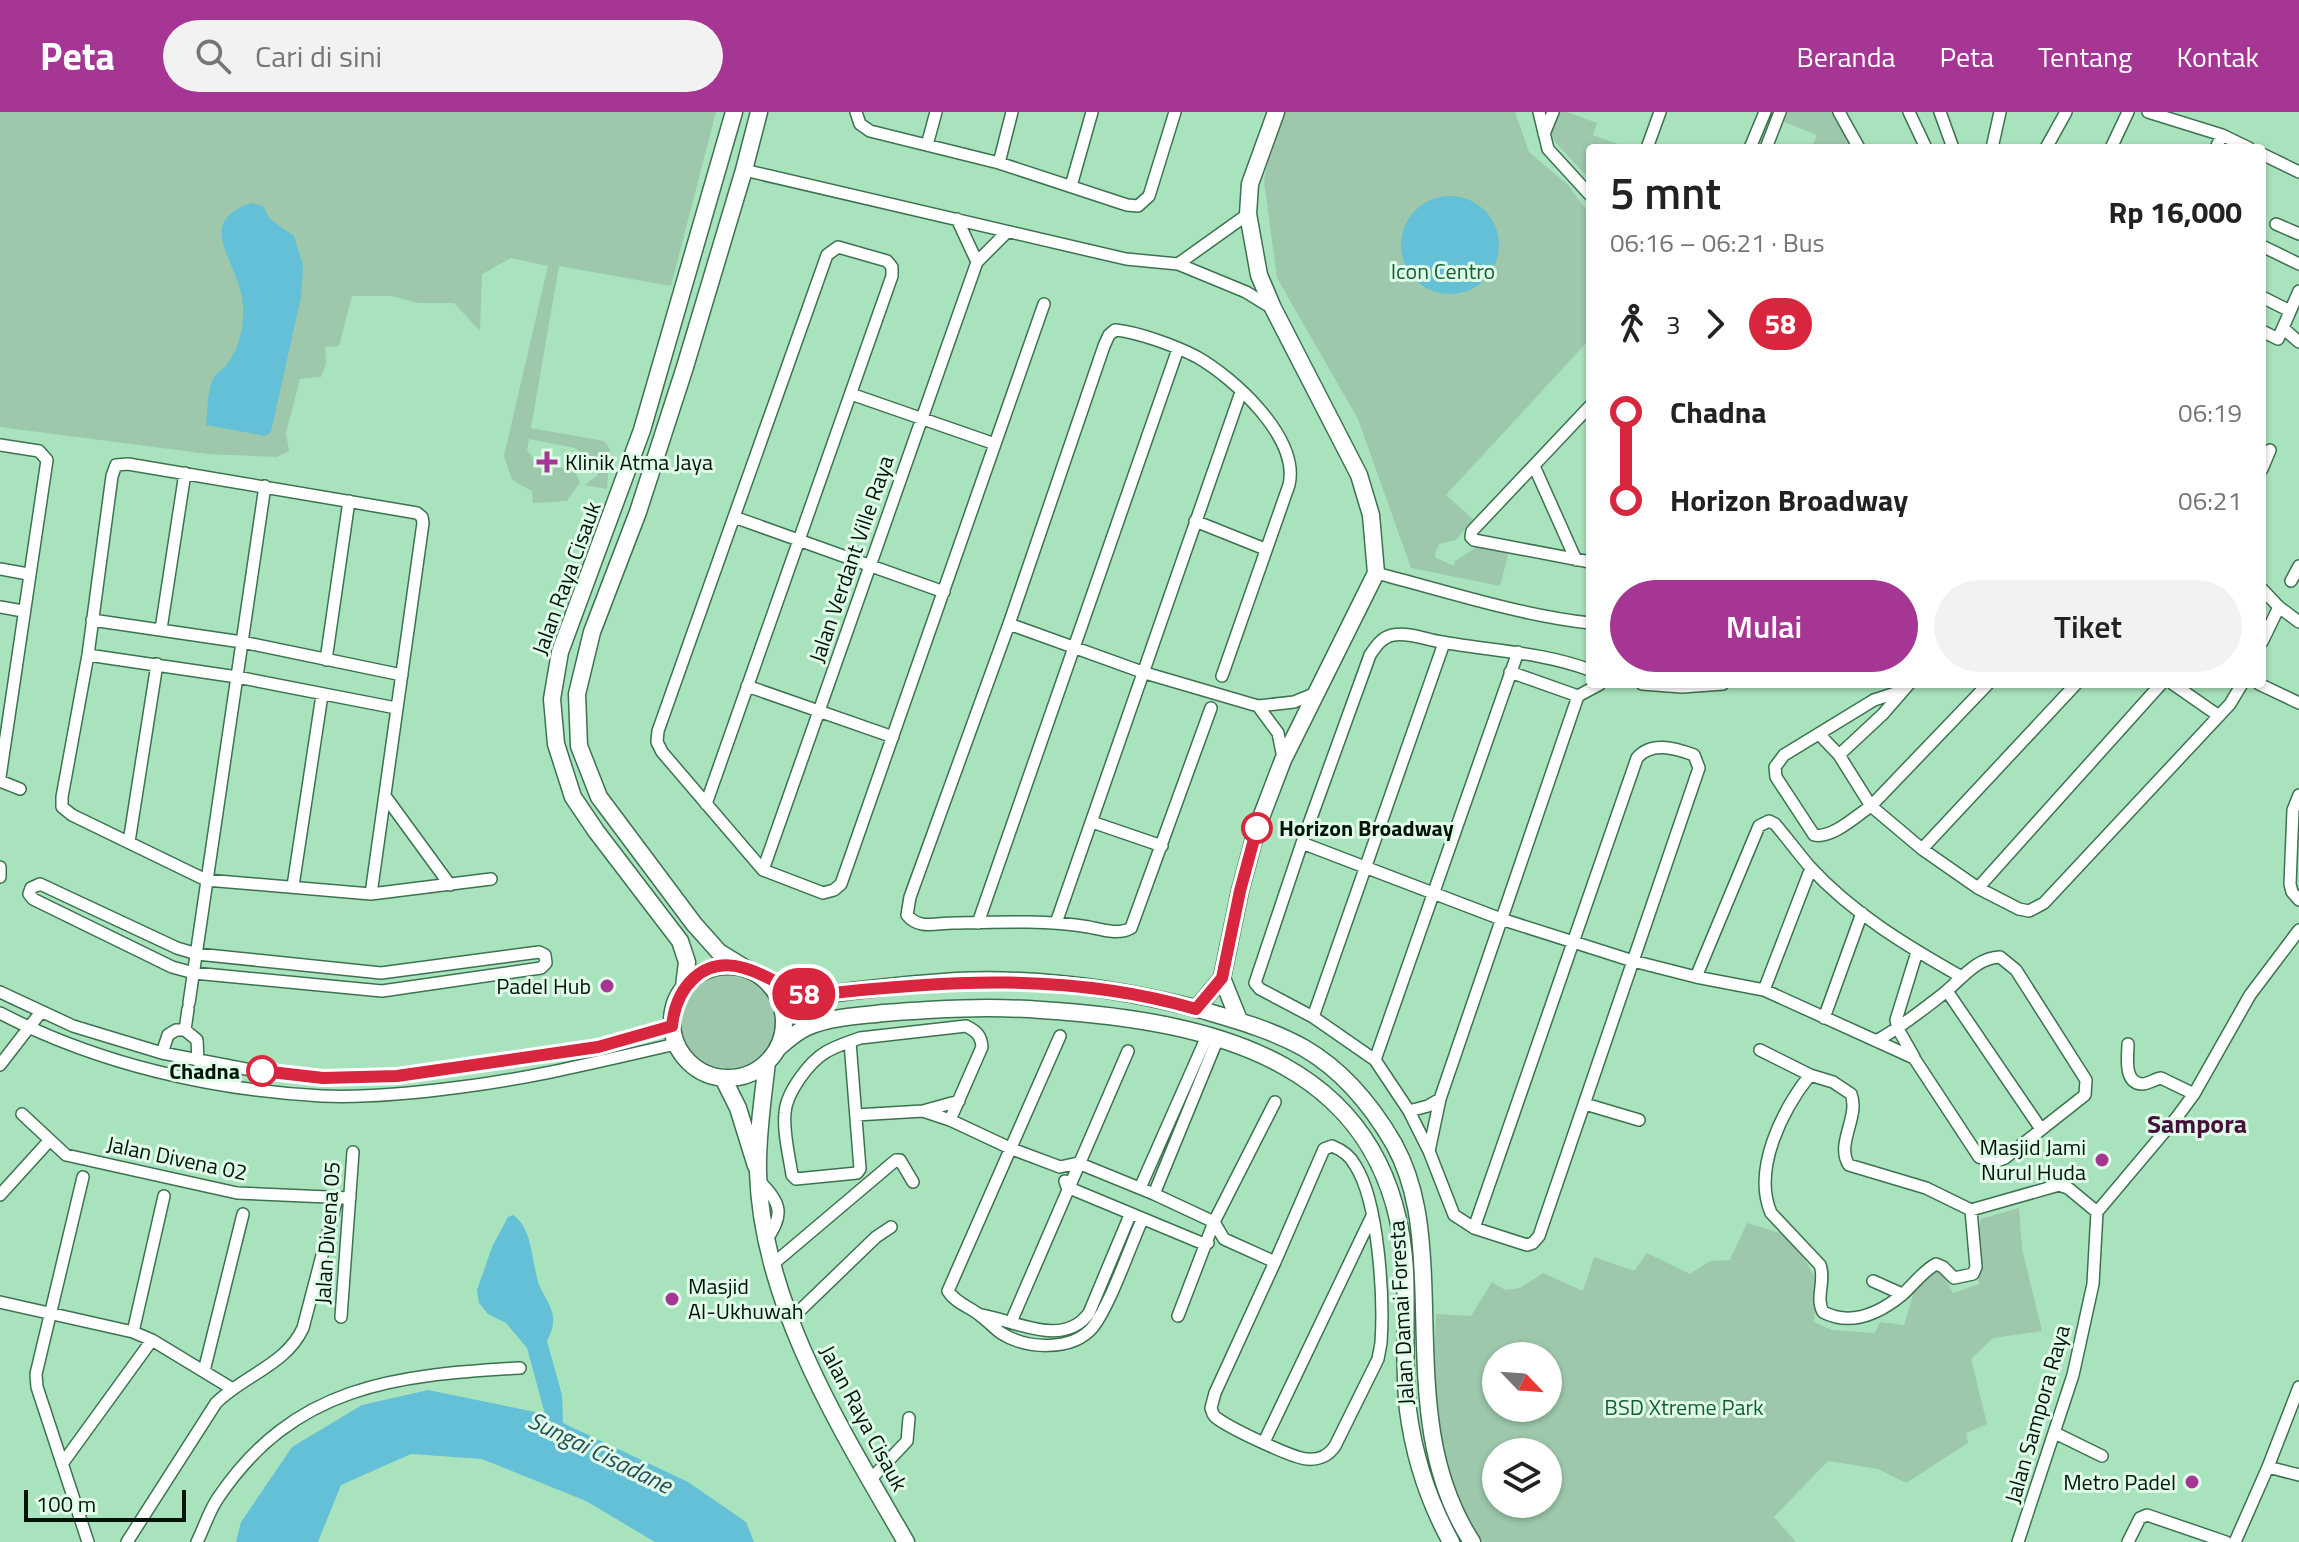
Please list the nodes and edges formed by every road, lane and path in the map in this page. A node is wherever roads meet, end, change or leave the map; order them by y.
1 (734, 112) edge
2 (759, 112) edge
3 (856, 112) edge
4 (936, 112) edge
5 (1012, 112) edge
6 (1092, 112) edge
7 (1175, 112) edge
8 (1276, 112) edge
9 (1539, 112) edge
10 (1553, 112) edge
11 (1660, 112) edge
12 (1765, 112) edge
13 (1780, 112) edge
14 (1839, 112) edge
15 (1909, 112) edge
16 (1940, 112) edge
17 (2000, 112) edge
18 (2066, 112) edge
19 (2128, 112) edge
20 (2148, 112) edge
21 (1544, 135) junction
22 (2222, 135) junction
23 (1648, 144) edge
24 (1752, 144) edge
25 (1768, 144) edge
26 (1857, 144) edge
27 (1924, 144) edge
28 (1952, 144) edge
29 (1993, 144) edge
30 (2048, 144) edge
31 (2113, 144) edge
32 (2218, 144) edge
33 (2241, 144) edge
34 (927, 145) junction
35 (2266, 156) edge
36 (999, 163) junction
37 (744, 170) junction
38 (2299, 172) edge
39 (1071, 186) junction
40 (1586, 191) edge
41 (1248, 214) junction
42 (957, 219) junction
43 (2276, 224) dead end
44 (1007, 232) junction
45 (2299, 234) edge
46 (2266, 248) edge
47 (977, 262) junction
48 (1178, 264) junction
49 (2299, 264) edge
50 (2299, 291) edge
51 (2266, 299) edge
52 (1044, 304) dead end
53 (1273, 308) junction
54 (2290, 311) junction
55 (2284, 329) junction
56 (2266, 333) edge
57 (2299, 342) edge
58 (1178, 349) junction
59 (1241, 392) junction
60 (851, 394) junction
61 (1586, 410) edge
62 (922, 419) junction
63 (995, 444) junction
64 (0, 445) edge
65 (2270, 450) dead end
66 (2266, 460) edge
67 (1534, 466) junction
68 (185, 473) junction
69 (265, 486) junction
70 (349, 501) junction
71 (734, 517) junction
72 (1195, 521) junction
73 (799, 540) junction
74 (1265, 549) junction
75 (1576, 560) junction
76 (1586, 561) edge
77 (870, 566) junction
78 (2299, 566) edge
79 (0, 569) edge
80 (1376, 573) junction
81 (28, 574) junction
82 (2291, 581) dead end
83 (944, 592) junction
84 (2266, 593) edge
85 (0, 607) edge
86 (2279, 607) junction
87 (23, 611) junction
88 (92, 620) junction
89 (1586, 622) edge
90 (2299, 622) edge
91 (1009, 624) junction
92 (161, 629) junction
93 (2266, 634) edge
94 (242, 642) junction
95 (1444, 643) junction
96 (1074, 647) junction
97 (1518, 652) junction
98 (88, 655) junction
99 (326, 660) junction
100 (157, 664) junction
101 (1586, 669) edge
102 (1510, 672) junction
103 (1145, 673) junction
104 (402, 675) junction
105 (1222, 676) dead end
106 (237, 677) junction
107 (747, 686) junction
108 (2266, 687) edge
109 (1593, 688) edge
110 (1904, 688) edge
111 (1905, 688) edge
112 (1984, 688) edge
113 (2072, 688) edge
114 (2157, 688) edge
115 (2179, 688) edge
116 (2240, 688) edge
117 (1316, 693) junction
118 (322, 695) junction
119 (1578, 696) junction
120 (2299, 703) edge
121 (1258, 706) junction
122 (396, 708) junction
123 (1211, 708) dead end
124 (819, 712) junction
125 (2219, 716) junction
126 (1819, 734) junction
127 (893, 737) junction
128 (1839, 755) junction
129 (1283, 760) junction
130 (0, 779) edge
131 (20, 789) dead end
132 (2299, 795) edge
133 (385, 796) junction
134 (706, 804) junction
135 (1871, 806) junction
136 (1092, 822) junction
137 (129, 842) junction
138 (1302, 843) junction
139 (1162, 846) junction
140 (1922, 849) junction
141 (0, 867) edge
142 (1365, 868) junction
143 (1811, 868) junction
144 (763, 870) junction
145 (0, 877) edge
146 (491, 879) dead end
147 (206, 880) junction
148 (450, 885) junction
149 (293, 886) junction
150 (1978, 888) junction
151 (1433, 891) junction
152 (371, 894) junction
153 (2299, 900) edge
154 (1862, 913) junction
155 (1501, 919) junction
156 (978, 923) junction
157 (1056, 923) junction
158 (2299, 930) edge
159 (1574, 942) junction
160 (1917, 952) junction
161 (197, 954) junction
162 (1633, 961) junction
163 (745, 968) junction
164 (194, 973) junction
165 (381, 973) junction
166 (761, 976) junction
167 (1960, 976) junction
168 (1696, 977) junction
169 (1222, 978) junction
170 (684, 987) junction
171 (1764, 990) junction
172 (382, 991) junction
173 (1947, 991) junction
174 (0, 992) edge
175 (1142, 996) junction
176 (1196, 1009) junction
177 (41, 1012) junction
178 (0, 1013) edge
179 (1313, 1017) junction
180 (1139, 1018) junction
181 (1824, 1018) junction
182 (1239, 1020) junction
183 (672, 1026) junction
184 (29, 1028) junction
185 (1898, 1029) junction
186 (185, 1030) junction
187 (1060, 1036) dead end
188 (1213, 1036) junction
189 (1876, 1041) junction
190 (850, 1042) junction
191 (676, 1044) junction
192 (2128, 1044) dead end
193 (778, 1048) junction
194 (1760, 1050) dead end
195 (1128, 1051) dead end
196 (162, 1053) junction
197 (1914, 1058) junction
198 (1375, 1060) junction
199 (198, 1061) junction
200 (767, 1062) junction
201 (0, 1065) edge
202 (1201, 1067) junction
203 (1810, 1075) junction
204 (397, 1076) junction
205 (723, 1078) junction
206 (1348, 1083) junction
207 (399, 1093) junction
208 (2194, 1094) junction
209 (1440, 1099) junction
210 (959, 1101) junction
211 (1275, 1102) dead end
212 (1333, 1102) junction
213 (1585, 1104) junction
214 (923, 1111) junction
215 (1409, 1111) junction
216 (22, 1114) dead end
217 (856, 1115) junction
218 (950, 1120) junction
219 (1639, 1120) dead end
220 (2041, 1129) junction
221 (49, 1141) junction
222 (1012, 1149) junction
223 (1429, 1151) junction
224 (353, 1152) dead end
225 (1078, 1163) junction
226 (1060, 1167) junction
227 (759, 1176) junction
228 (83, 1177) dead end
229 (913, 1182) dead end
230 (1067, 1187) junction
231 (1140, 1188) junction
232 (1154, 1194) junction
233 (0, 1195) edge
234 (164, 1196) dead end
235 (343, 1198) junction
236 (1971, 1210) junction
237 (2097, 1212) junction
238 (243, 1214) dead end
239 (1130, 1215) junction
240 (1372, 1218) junction
241 (1142, 1220) junction
242 (1214, 1222) junction
243 (891, 1227) dead end
244 (1474, 1228) junction
245 (1224, 1239) junction
246 (1204, 1244) junction
247 (1275, 1262) junction
248 (773, 1264) junction
249 (1873, 1281) dead end
250 (1902, 1294) junction
251 (0, 1302) edge
252 (51, 1313) junction
253 (981, 1315) junction
254 (1093, 1316) junction
255 (1178, 1316) dead end
256 (341, 1317) dead end
257 (791, 1319) junction
258 (1011, 1322) junction
259 (133, 1332) junction
260 (152, 1340) junction
261 (520, 1368) dead end
262 (204, 1371) junction
263 (2299, 1387) edge
264 (231, 1388) junction
265 (909, 1418) dead end
266 (2055, 1433) junction
267 (1264, 1442) junction
268 (2102, 1456) dead end
269 (62, 1464) junction
270 (2268, 1467) junction
271 (2299, 1475) edge
272 (870, 1480) junction
273 (2212, 1540) edge
274 (88, 1542) edge
275 (127, 1542) edge
276 (197, 1542) edge
277 (906, 1542) edge
278 (1451, 1542) edge
279 (1472, 1542) edge
280 (2018, 1542) edge
281 (2128, 1542) edge
282 (2226, 1542) edge
283 (2235, 1542) edge

1 - 170 main road, Jalan Raya Cisauk
2 - 37 main road, Jalan Raya Cisauk
3 - 34 street
4 - 34 street
5 - 36 street
6 - 39 street
7 - 39 street
8 - 41 main road
9 - 21 street
10 - 21 street
11 - 23 street
12 - 24 street
13 - 25 street
14 - 26 street
15 - 27 street
16 - 28 street
17 - 29 street
18 - 30 street
19 - 31 street
20 - 22 street
21 - 40 street
22 - 32 street
22 - 33 street
34 - 36 street
35 - 38 street
36 - 39 street
37 - 42 street
37 - 163 main road, Jalan Raya Cisauk
41 - 48 street
41 - 53 main road
42 - 44 street
42 - 47 street
43 - 45 street
44 - 47 street, Jalan Verdant Ville Raya
44 - 48 street
46 - 49 street
47 - 62 street, Jalan Verdant Ville Raya
48 - 53 street
50 - 54 street
51 - 54 street
52 - 63 street
53 - 80 main road
54 - 55 street
55 - 56 street
55 - 57 street
58 - 59 street
58 - 91 street
58 - 96 street
59 - 72 street
59 - 74 street
60 - 62 street
60 - 71 street
60 - 73 street
61 - 67 street
62 - 63 street
62 - 77 street, Jalan Verdant Ville Raya
63 - 83 street
64 - 81 street
65 - 66 street
67 - 75 street
67 - 75 street
68 - 69 street
68 - 88 street
68 - 92 street
69 - 70 street
69 - 94 street
70 - 99 street
70 - 104 street
71 - 73 street
71 - 134 street
72 - 74 street
72 - 103 street
73 - 77 street
73 - 107 street
74 - 105 street
75 - 76 street
77 - 83 street
77 - 124 street, Jalan Verdant Ville Raya
78 - 82 street
79 - 81 street
80 - 89 street
80 - 117 main road
81 - 87 street
83 - 127 street
84 - 86 street
85 - 87 street
86 - 90 street
86 - 93 street
87 - 130 street
88 - 92 street
88 - 98 street
91 - 96 street
91 - 156 street
92 - 94 street
94 - 99 street
94 - 106 street
95 - 97 street
95 - 138 street
95 - 142 street
96 - 103 street
96 - 156 street
97 - 101 street
97 - 102 street
98 - 100 street
98 - 137 street
99 - 104 street
100 - 106 street
100 - 137 street
102 - 119 street
102 - 151 street
103 - 121 street
103 - 136 street
104 - 122 street
106 - 118 street
106 - 147 street
107 - 124 street
107 - 134 street
108 - 120 street
109 - 119 street
110 - 126 street
111 - 128 street
112 - 135 street
113 - 140 street
114 - 150 street
115 - 125 street
116 - 125 street
117 - 121 street
117 - 129 main road
118 - 122 street
118 - 149 street
119 - 155 street
121 - 129 street
122 - 133 street
123 - 139 street
124 - 127 street
124 - 144 street, Jalan Verdant Ville Raya
125 - 150 street
126 - 128 street
126 - 135 street
127 - 144 street
128 - 135 street
129 - 169 main road
130 - 131 street
132 - 153 street
133 - 148 street
133 - 152 street
134 - 144 street
135 - 140 street
136 - 139 street
136 - 157 street
137 - 147 street
138 - 142 street
138 - 179 street
139 - 157 street
140 - 150 street
141 - 145 street
142 - 151 street
142 - 179 street
143 - 154 street
143 - 168 street
143 - 171 street
146 - 148 street
147 - 149 street
147 - 161 street
148 - 152 street
149 - 152 street
151 - 155 street
151 - 198 street
154 - 160 street
154 - 181 street
155 - 159 street
155 - 209 street
156 - 157 street
158 - 208 street
159 - 162 street
159 - 162 street
159 - 244 street
160 - 167 street
160 - 185 street
161 - 164 street
161 - 164 street
161 - 165 street
162 - 168 street
162 - 213 street
163 - 166 main road
163 - 170 main road
164 - 172 street
164 - 186 street
165 - 172 street
165 - 172 street
166 - 175 main road, Jalan Damai Foresta
166 - 193 main road
167 - 173 street
167 - 220 street
168 - 171 street
169 - 176 main road
169 - 182 main road
170 - 183 main road
171 - 181 street
173 - 185 street
173 - 220 street
174 - 177 street
175 - 176 main road, Jalan Damai Foresta
175 - 180 main road
176 - 182 main road, Jalan Damai Foresta
177 - 184 street
177 - 196 street
178 - 184 street
179 - 198 street
180 - 188 main road, Jalan Damai Foresta
180 - 193 main road, Jalan Damai Foresta
181 - 189 street
182 - 206 main road, Jalan Damai Foresta
183 - 191 main road
183 - 204 street
184 - 201 street
184 - 207 street
185 - 189 street
185 - 197 street
186 - 196 street
186 - 199 street
187 - 222 street
188 - 202 street
188 - 212 main road, Jalan Damai Foresta
189 - 197 street
190 - 210 street
190 - 217 street
190 - 217 street
191 - 205 main road
191 - 207 street
192 - 208 street
193 - 200 main road
194 - 203 street
195 - 225 street
196 - 199 street
197 - 220 street
198 - 215 street
199 - 204 street
200 - 205 main road
200 - 227 main road, Jalan Raya Cisauk
202 - 231 street
202 - 232 street
203 - 236 street
203 - 250 street
204 - 207 street
205 - 227 main road, Jalan Raya Cisauk
206 - 212 main road
206 - 279 main road, Jalan Damai Foresta
208 - 237 street
209 - 215 street
209 - 223 street
210 - 214 street
210 - 218 street
211 - 242 street
212 - 278 main road, Jalan Damai Foresta
213 - 219 street
213 - 244 street
214 - 217 street
214 - 218 street
215 - 223 street
216 - 221 street, Jalan Divena 02
218 - 222 street
221 - 233 street
221 - 235 street, Jalan Divena 02
222 - 226 street
222 - 253 street
223 - 244 street
224 - 235 street, Jalan Divena 05
225 - 226 street
225 - 230 street
225 - 231 street
226 - 230 street
227 - 248 main road, Jalan Raya Cisauk
228 - 252 street
229 - 248 street
230 - 239 street
230 - 258 street
231 - 232 street
232 - 242 street
234 - 259 street
235 - 256 street, Jalan Divena 05
235 - 264 street
236 - 237 street
236 - 250 street
237 - 266 street, Jalan Sampora Raya
238 - 262 street
239 - 241 street
239 - 254 street
240 - 247 street
240 - 267 street
240 - 267 street
241 - 246 street
241 - 254 street
242 - 245 street
242 - 246 street
243 - 257 street
245 - 246 street
245 - 247 street
246 - 255 street
247 - 267 street
248 - 257 main road, Jalan Raya Cisauk
249 - 250 street
251 - 252 street
252 - 259 street
252 - 269 street
253 - 254 street
253 - 258 street
254 - 258 street
257 - 272 main road, Jalan Raya Cisauk
259 - 260 street
260 - 262 street
260 - 269 street
261 - 276 street
262 - 264 street
263 - 270 street
264 - 275 street
265 - 272 street
266 - 268 street
266 - 280 street, Jalan Sampora Raya
269 - 274 street
270 - 271 street
270 - 283 street
272 - 277 main road, Jalan Raya Cisauk
273 - 281 street
273 - 282 street

